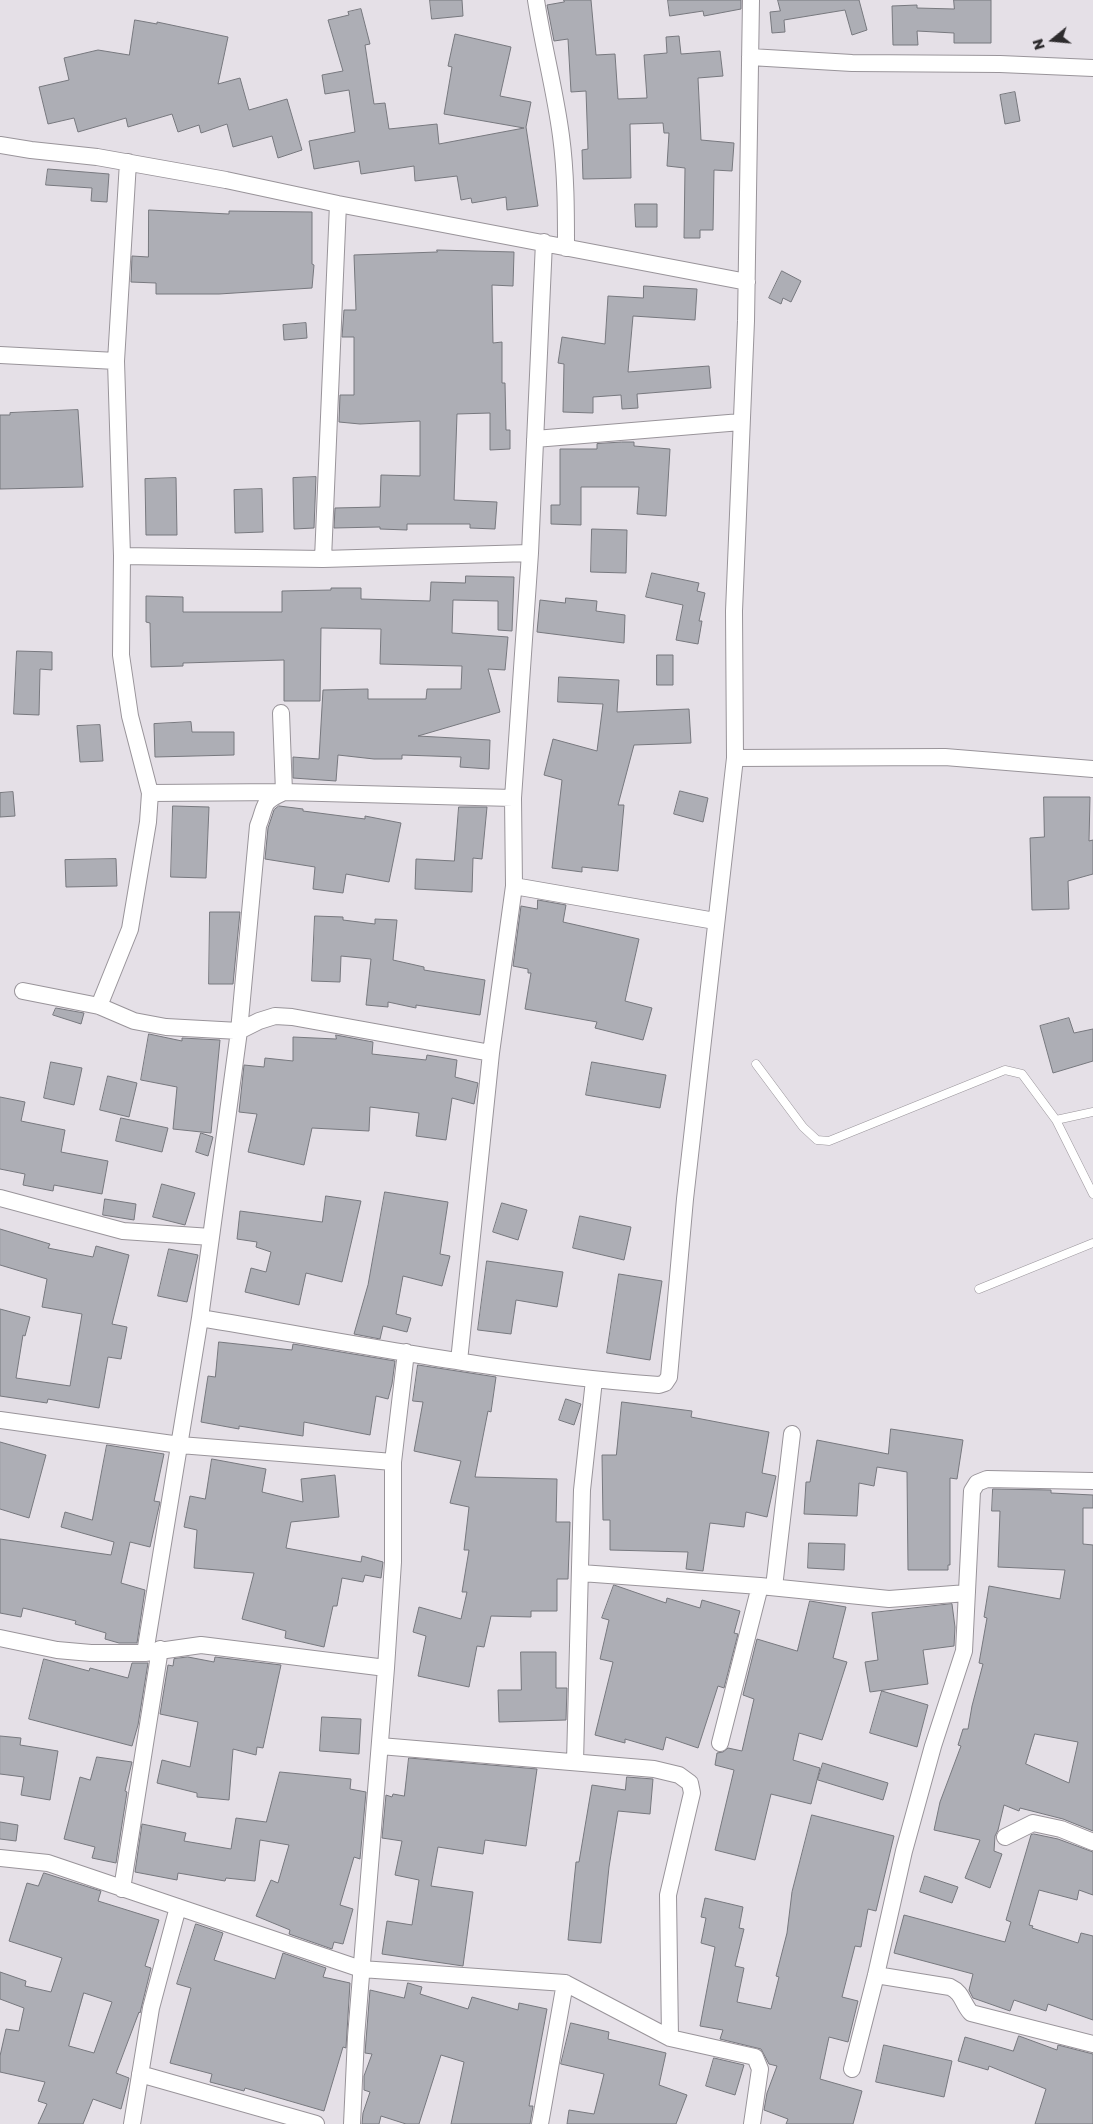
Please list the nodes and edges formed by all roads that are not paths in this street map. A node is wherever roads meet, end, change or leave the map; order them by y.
1 (536, 0) edge
2 (751, 0) edge
3 (750, 57) junction
4 (1093, 68) edge
5 (0, 145) edge
6 (128, 162) junction
7 (338, 204) junction
8 (544, 242) junction
9 (566, 248) junction
10 (747, 282) junction
11 (0, 355) edge
12 (116, 361) junction
13 (741, 422) junction
14 (535, 438) junction
15 (530, 553) junction
16 (122, 556) junction
17 (323, 559) junction
18 (281, 713) dead end
19 (735, 758) junction
20 (1093, 769) edge
21 (150, 792) junction
22 (284, 792) junction
23 (513, 798) junction
24 (514, 886) junction
25 (716, 921) junction
26 (23, 991) dead end
27 (99, 1006) junction
28 (239, 1031) junction
29 (491, 1054) junction
30 (756, 1064) dead end
31 (1093, 1112) edge
32 (1056, 1120) junction
33 (1093, 1194) edge
34 (0, 1198) edge
35 (211, 1237) junction
36 (1093, 1243) edge
37 (979, 1289) dead end
38 (200, 1318) junction
39 (406, 1352) junction
40 (459, 1361) junction
41 (594, 1380) junction
42 (0, 1420) edge
43 (792, 1434) dead end
44 (180, 1445) junction
45 (393, 1462) junction
46 (1093, 1481) edge
47 (581, 1573) junction
48 (767, 1587) junction
49 (967, 1593) junction
50 (0, 1638) edge
51 (152, 1651) junction
52 (386, 1668) junction
53 (720, 1743) dead end
54 (380, 1746) junction
55 (574, 1762) junction
56 (1005, 1837) dead end
57 (1093, 1842) edge
58 (0, 1858) edge
59 (122, 1889) junction
60 (178, 1907) junction
61 (361, 1969) junction
62 (876, 1974) junction
63 (565, 1983) junction
64 (670, 2038) junction
65 (1093, 2044) edge
66 (852, 2069) dead end
67 (140, 2074) junction
68 (132, 2124) edge
69 (316, 2124) edge
70 (352, 2124) edge
71 (540, 2124) edge
72 (752, 2124) edge

1 - 9 street
2 - 3 street
3 - 4 street
3 - 10 street
5 - 6 street
6 - 7 street
6 - 12 street
7 - 8 street
7 - 17 street
8 - 9 street
8 - 14 street
9 - 10 street
10 - 13 street
11 - 12 street
12 - 16 street
13 - 14 street
13 - 19 street
14 - 15 street
15 - 17 street
15 - 23 street
16 - 17 street
16 - 21 street
18 - 22 street
19 - 20 street
19 - 25 street
21 - 22 street
21 - 27 street
22 - 23 street
22 - 28 street
23 - 24 street
24 - 25 street
24 - 29 street
25 - 41 street
26 - 27 street
27 - 28 street
28 - 29 street
28 - 35 street
29 - 40 street
30 - 32 lane
31 - 32 lane
32 - 33 lane
34 - 35 street
35 - 38 street
36 - 37 lane
38 - 39 street
38 - 44 street
39 - 40 street
39 - 45 street
40 - 41 street
41 - 47 street
42 - 44 street
43 - 48 street
44 - 45 street
44 - 51 street
45 - 52 street
46 - 49 street
47 - 48 street
47 - 55 street
48 - 49 street
48 - 53 street
49 - 62 street
50 - 51 street
51 - 52 street
51 - 59 street
52 - 54 street
54 - 55 street
54 - 61 street
55 - 64 street
56 - 57 street
58 - 59 street
59 - 60 street
60 - 61 street
60 - 67 street
61 - 63 street
61 - 70 street
62 - 65 street
62 - 66 street
63 - 64 street
63 - 71 street
64 - 72 street
67 - 68 street
67 - 69 street

